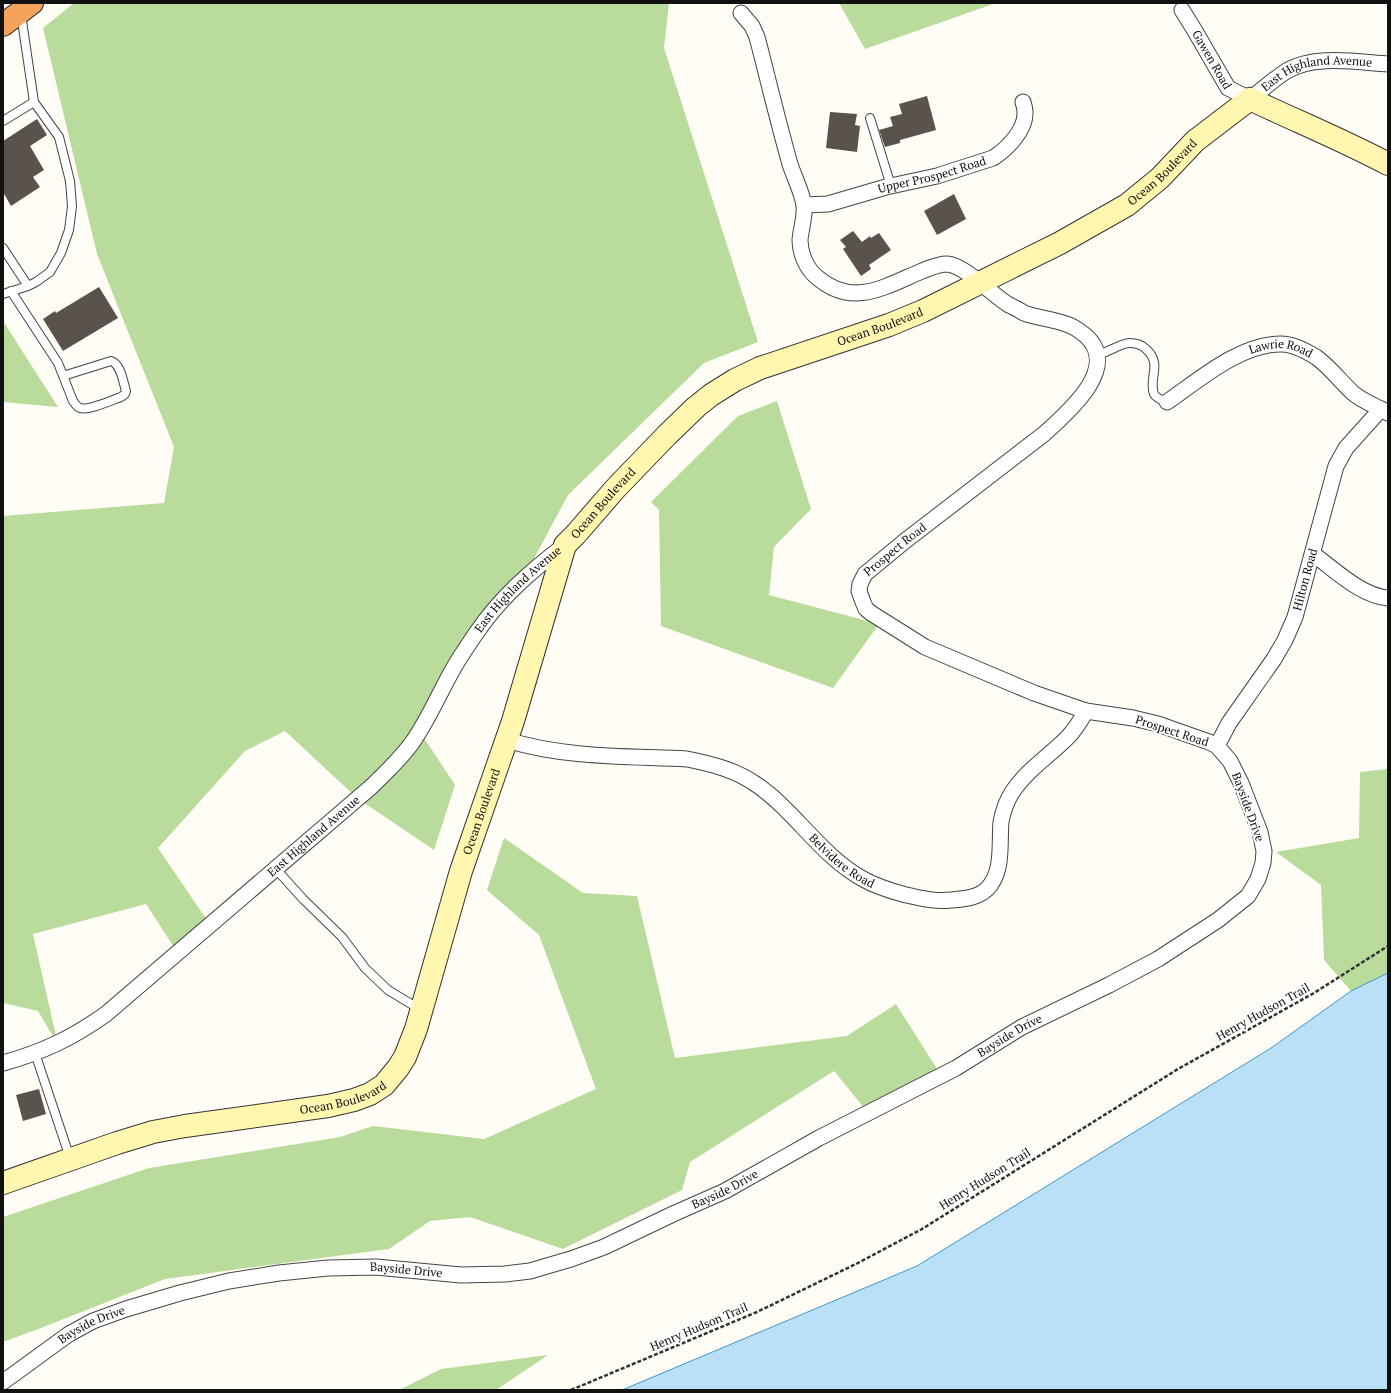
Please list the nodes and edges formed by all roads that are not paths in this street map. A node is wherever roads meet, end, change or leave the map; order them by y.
1 (26, 7) edge
2 (1182, 10) dead end
3 (741, 13) dead end
4 (3, 25) edge
5 (1388, 64) edge
6 (1250, 99) junction
7 (34, 102) junction
8 (1023, 102) dead end
9 (870, 118) dead end
10 (3, 121) edge
11 (1388, 164) edge
12 (891, 186) junction
13 (804, 205) junction
14 (3, 248) edge
15 (980, 282) junction
16 (28, 286) junction
17 (7, 292) edge
18 (1097, 356) junction
19 (63, 376) junction
20 (1167, 402) joint
21 (1385, 411) edge
22 (565, 545) junction
23 (1313, 554) junction
24 (1388, 598) edge
25 (1086, 711) junction
26 (507, 740) junction
27 (1217, 746) junction
28 (275, 868) junction
29 (421, 1010) junction
30 (36, 1053) junction
31 (3, 1063) edge
32 (70, 1159) junction
33 (3, 1183) edge
34 (3, 1382) edge

1 - 4 highway
1 - 7 lane
2 - 6 street, Gawen Road
3 - 13 street
5 - 6 street, East Highland Avenue
6 - 11 street
6 - 15 street, Ocean Boulevard
7 - 10 lane
7 - 16 lane
8 - 12 street, Upper Prospect Road
9 - 12 lane
12 - 13 street, Upper Prospect Road
13 - 15 street
14 - 16 lane
15 - 18 street
15 - 22 street, Ocean Boulevard
16 - 17 lane
17 - 19 lane
18 - 20 lane
18 - 25 street, Prospect Road
19 - 19 lane
20 - 21 street, Lawrie Road
21 - 23 street, Hilton Road
22 - 26 street, Ocean Boulevard
22 - 28 street, East Highland Avenue
23 - 24 street
23 - 27 street, Hilton Road
25 - 26 street, Belvidere Road
25 - 27 street, Prospect Road
26 - 29 street, Ocean Boulevard
27 - 34 street, Bayside Drive
28 - 29 lane
28 - 30 street, East Highland Avenue
29 - 32 street, Ocean Boulevard
30 - 31 street, East Highland Avenue
30 - 32 lane
32 - 33 street, Ocean Boulevard

